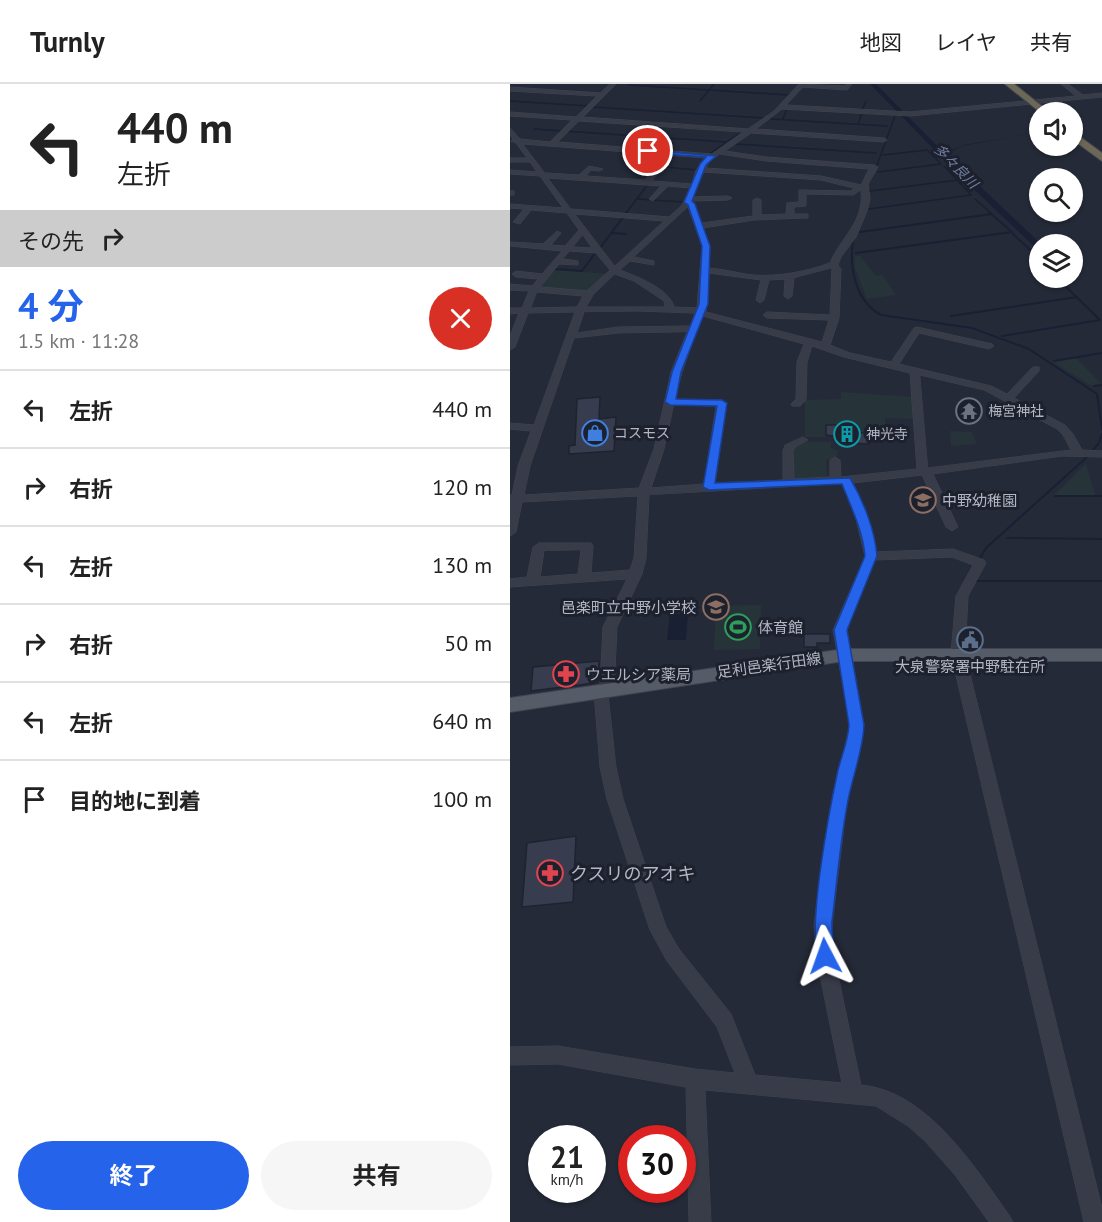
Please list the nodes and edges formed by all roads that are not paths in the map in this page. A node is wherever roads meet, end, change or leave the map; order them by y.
1 (614, 84) edge
2 (802, 84) edge
3 (849, 84) edge
4 (1009, 84) edge
5 (1064, 84) edge
6 (510, 89) edge
7 (543, 91) junction
8 (552, 92) junction
9 (574, 93) junction
10 (587, 94) junction
11 (602, 95) junction
12 (1102, 95) edge
13 (1082, 97) junction
14 (534, 98) dead end
15 (544, 99) dead end
16 (566, 101) dead end
17 (596, 101) junction
18 (1029, 102) edge
19 (1032, 102) joint
20 (783, 107) junction
21 (510, 114) edge
22 (579, 118) junction
23 (629, 122) junction
24 (622, 129) dead end
25 (510, 130) edge
26 (750, 130) junction
27 (612, 138) dead end
28 (884, 140) dead end
29 (510, 141) edge
30 (519, 142) junction
31 (1083, 143) edge
32 (552, 144) junction
33 (603, 148) junction
34 (620, 149) junction
35 (633, 150) junction
36 (510, 151) edge
37 (648, 151) junction
38 (526, 152) junction
39 (674, 153) junction
40 (715, 154) junction
41 (611, 158) dead end
42 (1102, 158) edge
43 (510, 160) edge
44 (669, 160) dead end
45 (532, 161) junction
46 (623, 161) dead end
47 (639, 161) dead end
48 (599, 169) dead end
49 (613, 169) dead end
50 (700, 170) junction
51 (660, 171) dead end
52 (510, 172) edge
53 (522, 173) junction
54 (542, 175) junction
55 (801, 176) junction
56 (581, 178) junction
57 (516, 179) dead end
58 (602, 179) junction
59 (666, 184) junction
60 (648, 185) junction
61 (695, 186) junction
62 (861, 188) junction
63 (591, 190) dead end
64 (802, 192) junction
65 (728, 198) dead end
66 (653, 200) dead end
67 (757, 200) dead end
68 (689, 201) junction
69 (510, 206) edge
70 (530, 207) junction
71 (569, 211) junction
72 (805, 216) dead end
73 (790, 217) junction
74 (755, 218) junction
75 (670, 219) junction
76 (699, 226) junction
77 (583, 230) junction
78 (514, 231) edge
79 (557, 233) dead end
80 (527, 235) dead end
81 (514, 244) edge
82 (545, 247) junction
83 (567, 249) junction
84 (598, 251) junction
85 (626, 258) junction
86 (557, 261) junction
87 (575, 263) dead end
88 (651, 263) dead end
89 (834, 265) junction
90 (614, 270) junction
91 (705, 270) junction
92 (516, 274) dead end
93 (766, 276) junction
94 (790, 276) junction
95 (544, 277) junction
96 (510, 287) edge
97 (534, 289) junction
98 (589, 294) junction
99 (788, 296) dead end
100 (760, 300) dead end
101 (670, 308) junction
102 (580, 310) junction
103 (510, 311) edge
104 (702, 312) junction
105 (524, 313) junction
106 (767, 315) dead end
107 (834, 318) junction
108 (695, 329) junction
109 (571, 336) junction
110 (809, 342) junction
111 (510, 346) edge
112 (825, 346) junction
113 (989, 346) dead end
114 (893, 366) junction
115 (1036, 369) dead end
116 (915, 371) junction
117 (1009, 398) junction
118 (670, 402) junction
119 (796, 404) dead end
120 (510, 426) edge
121 (538, 428) junction
122 (803, 440) dead end
123 (1078, 453) junction
124 (1102, 454) edge
125 (835, 460) dead end
126 (924, 472) junction
127 (841, 480) junction
128 (789, 483) junction
129 (709, 487) junction
130 (644, 491) junction
131 (513, 499) edge
132 (952, 527) dead end
133 (510, 532) edge
134 (871, 556) junction
135 (636, 573) junction
136 (584, 577) junction
137 (533, 581) junction
138 (510, 583) edge
139 (958, 654) junction
140 (844, 655) junction
141 (1102, 655) edge
142 (604, 691) junction
143 (510, 705) edge
144 (510, 1056) edge
145 (695, 1079) junction
146 (749, 1084) junction
147 (853, 1092) junction
148 (700, 1222) edge
149 (1002, 1222) edge
150 (1095, 1222) edge

1 - 11 street
2 - 3 street
2 - 20 street
4 - 19 highway
5 - 13 street
6 - 7 street
7 - 8 street
7 - 14 street
8 - 9 street
8 - 15 street
9 - 10 street
9 - 16 street
10 - 11 street
10 - 17 street
11 - 17 street
12 - 13 street
13 - 19 street
17 - 22 street
18 - 20 street
20 - 26 street
21 - 22 street
22 - 23 street
22 - 32 street
23 - 24 street
23 - 26 street
25 - 30 street
26 - 28 street
26 - 40 street
27 - 33 street
29 - 30 street
30 - 32 street
30 - 38 street
31 - 42 highway
32 - 33 street
32 - 45 street
33 - 34 street
34 - 35 street
34 - 41 street
35 - 37 street
35 - 46 street
36 - 38 street
37 - 39 street
37 - 47 street
38 - 45 street
39 - 40 street
39 - 44 street
40 - 50 street
40 - 62 street
43 - 45 street
45 - 54 street
48 - 56 street
49 - 58 street
50 - 55 street
50 - 61 street
51 - 60 street
52 - 53 street
53 - 54 street
53 - 57 street
54 - 56 street
54 - 71 street
55 - 62 street
55 - 64 street
56 - 58 street
58 - 60 street
58 - 63 street
59 - 60 street
59 - 61 street
59 - 66 street
61 - 68 street
62 - 64 street
62 - 89 street
64 - 73 street
65 - 68 street
67 - 74 street
68 - 75 street
68 - 76 street
69 - 70 street
70 - 71 street
70 - 78 street
71 - 75 street
71 - 77 street
72 - 73 street
73 - 74 street
74 - 76 street
75 - 85 street
76 - 91 street
77 - 83 street
77 - 84 street
79 - 82 street
80 - 81 street
81 - 82 street
82 - 83 street
83 - 84 street
83 - 86 street
84 - 90 street
85 - 88 street
85 - 90 street
86 - 87 street
86 - 95 street
89 - 94 street
89 - 107 street
90 - 98 street
90 - 101 street
91 - 93 street
91 - 104 street
92 - 95 street
93 - 94 street
93 - 100 street
94 - 99 street
95 - 97 street
96 - 97 street
97 - 98 street
97 - 105 street
98 - 102 street
101 - 102 street
101 - 104 street
102 - 105 street
102 - 109 street
103 - 105 street
104 - 108 street
104 - 110 street
105 - 111 street
106 - 107 street
107 - 112 street
108 - 109 street
108 - 118 street
109 - 121 street
110 - 112 street
110 - 119 street
112 - 114 street
113 - 114 street
114 - 116 street
115 - 117 street
116 - 117 street
116 - 126 street
117 - 123 street
118 - 129 street
118 - 130 street
120 - 121 street
121 - 131 street
122 - 128 street
123 - 124 street
123 - 126 street
125 - 127 street
126 - 127 street
126 - 132 street
127 - 128 street
127 - 134 street
128 - 129 street
129 - 130 street
130 - 131 street
130 - 135 street
131 - 133 street
134 - 139 street
134 - 140 street
135 - 136 street
135 - 142 street
136 - 137 street
136 - 137 street
137 - 138 street
139 - 140 main road, 足利邑楽行田線
139 - 141 main road, 足利邑楽行田線
139 - 150 street
140 - 142 main road, 足利邑楽行田線
140 - 147 street
142 - 143 main road, 足利邑楽行田線
142 - 146 street
144 - 145 street
145 - 146 street
145 - 148 street
146 - 147 street
147 - 149 street

